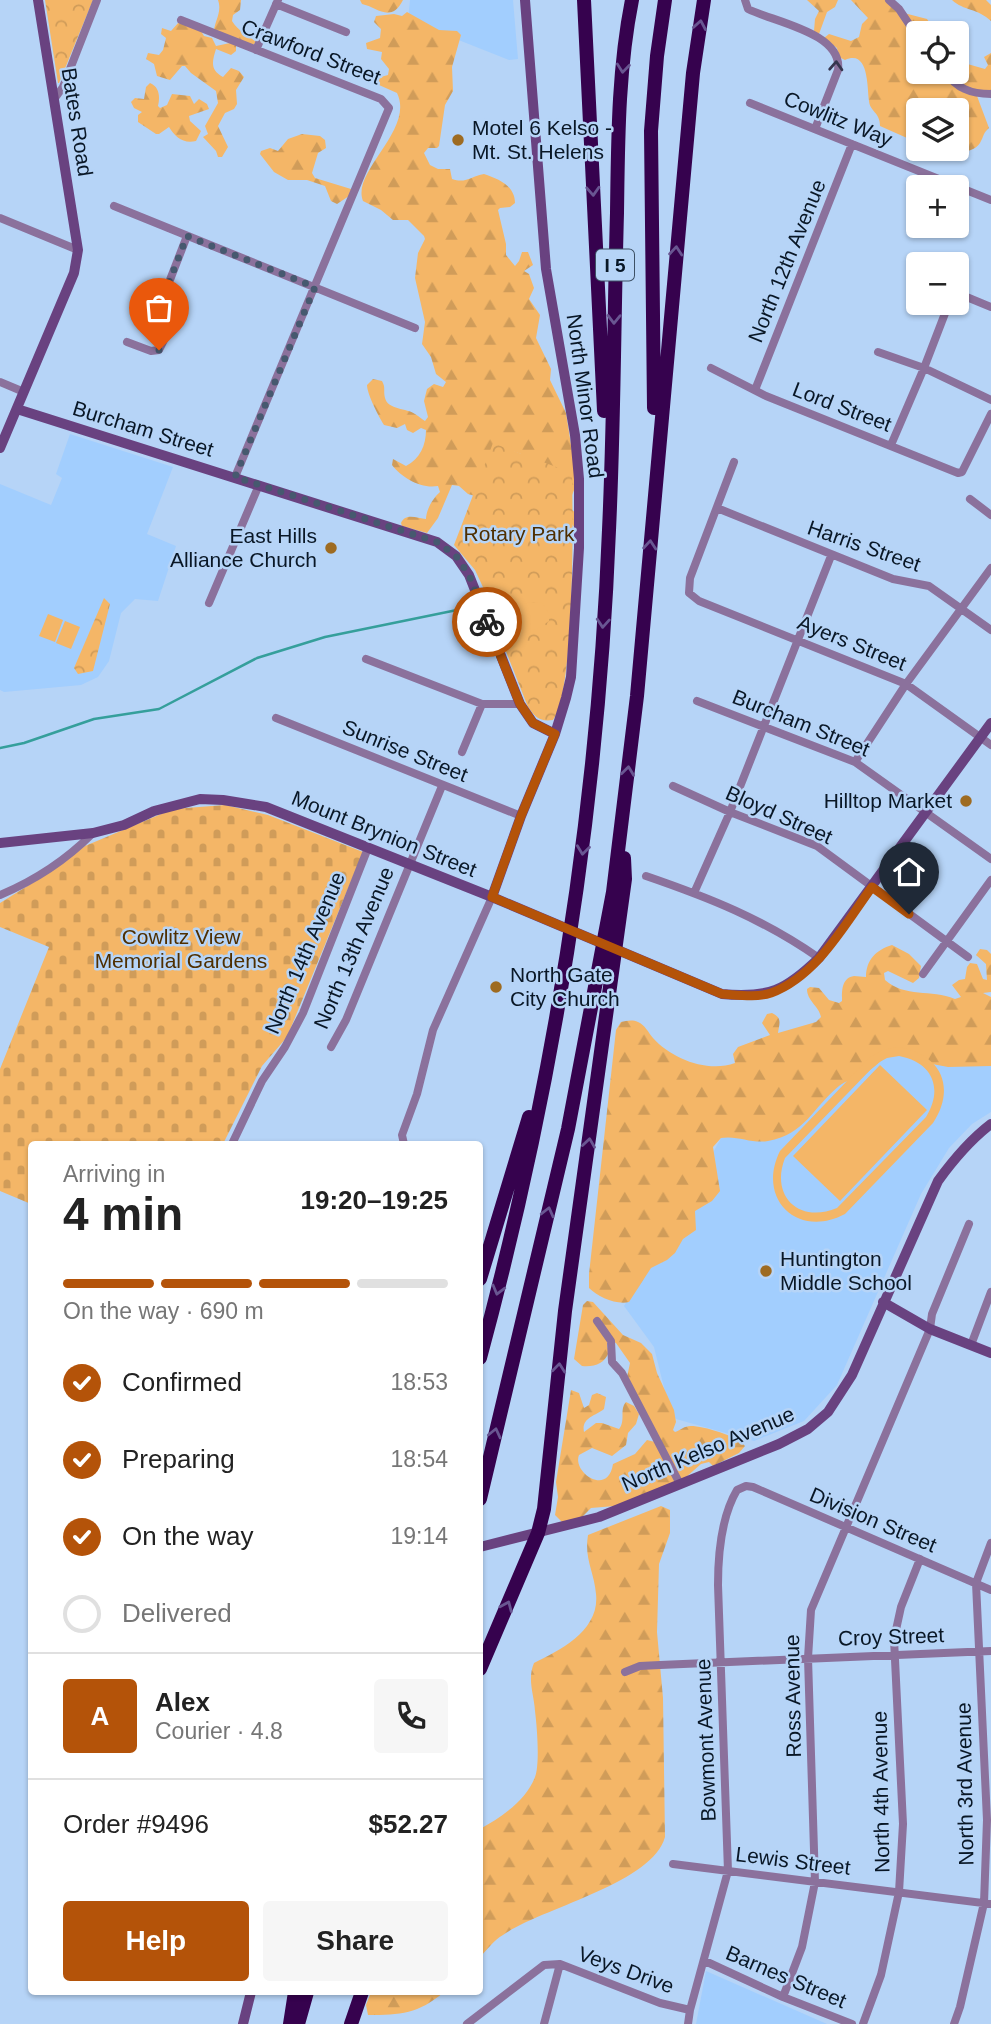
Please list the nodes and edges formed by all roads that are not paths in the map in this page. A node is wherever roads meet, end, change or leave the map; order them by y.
1 (38, 0) edge
2 (97, 0) edge
3 (525, 0) edge
4 (584, 0) edge
5 (632, 0) edge
6 (665, 0) edge
7 (704, 0) edge
8 (745, 0) edge
9 (889, 0) edge
10 (277, 2) edge
11 (181, 20) dead end
12 (907, 21) edge
13 (346, 32) dead end
14 (256, 50) junction
15 (955, 84) edge
16 (991, 94) edge
17 (55, 98) junction
18 (750, 103) dead end
19 (815, 130) junction
20 (852, 144) junction
21 (991, 200) edge
22 (114, 206) dead end
23 (0, 218) edge
24 (187, 236) junction
25 (78, 250) junction
26 (315, 287) junction
27 (969, 298) edge
28 (991, 307) edge
29 (944, 315) edge
30 (415, 328) dead end
31 (127, 342) dead end
32 (878, 352) dead end
33 (711, 368) dead end
34 (924, 368) junction
35 (0, 382) edge
36 (755, 390) junction
37 (24, 392) junction
38 (991, 401) edge
39 (17, 409) junction
40 (991, 414) edge
41 (891, 445) junction
42 (0, 448) edge
43 (734, 462) dead end
44 (235, 477) junction
45 (259, 485) junction
46 (654, 490) junction
47 (970, 499) dead end
48 (717, 509) junction
49 (991, 514) edge
50 (609, 531) junction
51 (831, 556) junction
52 (991, 568) edge
53 (209, 603) dead end
54 (961, 608) junction
55 (991, 630) edge
56 (798, 640) junction
57 (366, 659) dead end
58 (906, 684) junction
59 (696, 701) dead end
60 (481, 704) junction
61 (520, 704) junction
62 (276, 718) dead end
63 (991, 723) edge
64 (763, 727) junction
65 (555, 734) junction
66 (981, 737) junction
67 (991, 745) edge
68 (462, 752) dead end
69 (855, 761) junction
70 (442, 786) junction
71 (673, 786) dead end
72 (730, 812) junction
73 (926, 812) junction
74 (622, 814) junction
75 (521, 816) junction
76 (93, 833) junction
77 (0, 843) edge
78 (369, 848) junction
79 (991, 859) edge
80 (409, 864) junction
81 (646, 876) dead end
82 (991, 880) edge
83 (872, 887) junction
84 (694, 893) junction
85 (0, 895) edge
86 (492, 897) junction
87 (947, 940) junction
88 (968, 957) dead end
89 (819, 958) junction
90 (923, 974) dead end
91 (331, 1047) dead end
92 (548, 1063) junction
93 (991, 1124) edge
94 (233, 1141) edge
95 (403, 1141) edge
96 (969, 1224) dead end
97 (483, 1269) edge
98 (991, 1292) edge
99 (883, 1302) junction
100 (597, 1321) dead end
101 (930, 1329) junction
102 (971, 1345) junction
103 (483, 1347) edge
104 (991, 1353) edge
105 (680, 1484) junction
106 (483, 1486) edge
107 (741, 1488) joint
108 (845, 1527) junction
109 (538, 1533) junction
110 (991, 1543) edge
111 (483, 1546) edge
112 (920, 1559) junction
113 (975, 1583) junction
114 (991, 1590) edge
115 (978, 1651) junction
116 (991, 1651) edge
117 (894, 1654) junction
118 (808, 1658) junction
119 (483, 1662) edge
120 (721, 1663) junction
121 (625, 1672) dead end
122 (673, 1864) dead end
123 (729, 1871) junction
124 (815, 1882) junction
125 (900, 1892) junction
126 (988, 1903) edge
127 (705, 1961) junction
128 (560, 1964) junction
129 (695, 1992) joint
130 (250, 1995) edge
131 (295, 1995) edge
132 (306, 1995) edge
133 (358, 1995) edge
134 (783, 1997) junction
135 (690, 2010) junction
136 (243, 2024) edge
137 (290, 2024) edge
138 (298, 2024) edge
139 (350, 2024) edge
140 (467, 2024) edge
141 (544, 2024) edge
142 (688, 2024) edge
143 (852, 2024) edge
144 (863, 2024) edge
145 (954, 2024) edge

1 - 17 street, Bates Road
2 - 17 street
3 - 65 street, North Minor Road
4 -> 50 highway
5 -> 50 highway, I 5
6 - 46 highway, I 5
46 -> 7 highway
19 -> 8 street
9 - 12 street
10 - 13 street
10 - 14 street
11 - 14 street, Crawford Street
14 - 26 street, Crawford Street
15 - 16 street
17 - 25 street, Bates Road
18 - 19 street, Cowlitz Way
19 - 20 street, Cowlitz Way
20 - 21 street, Cowlitz Way
20 - 36 street, North 12th Avenue
22 - 24 street
23 - 25 street
24 - 26 street
24 - 31 street
25 - 37 street
26 - 30 street
26 - 44 street
27 - 28 street
29 - 34 street
32 - 34 street
33 - 36 street, Lord Street
34 - 38 street
34 - 41 street
35 - 37 street
36 - 41 street, Lord Street
37 - 39 street
39 - 42 street
39 - 44 street, Burcham Street
40 - 41 street, Lord Street
43 - 48 street
44 - 45 street, Burcham Street
45 - 53 street
45 - 61 street, Burcham Street
74 -> 46 highway, I 5
47 - 49 street
48 - 51 street, Harris Street
48 - 56 street, Ayers Street
50 -> 92 highway, I 5
51 - 54 street, Harris Street
51 - 56 street
52 - 54 street
54 - 55 street, Harris Street
54 - 58 street
56 - 58 street, Ayers Street
56 - 64 street
57 - 60 street
58 - 66 street, Ayers Street
58 - 69 street
59 - 64 street, Burcham Street
60 - 61 street
60 - 68 street
61 - 65 street, Burcham Street
62 - 70 street, Sunrise Street
63 - 66 street, Mount Brynion Street
64 - 69 street, Burcham Street
64 - 72 street
65 - 75 street, North Minor Road
66 - 67 street, Ayers Street
66 - 73 street, Mount Brynion Street
69 - 73 street, Burcham Street
70 - 75 street, Sunrise Street
70 - 80 street, North 13th Avenue
71 - 72 street, Bloyd Street
72 - 83 street, Bloyd Street
72 - 84 street
73 - 79 street, Burcham Street
73 - 83 street, Mount Brynion Street
106 -> 74 highway, I 5
109 -> 74 highway
75 - 86 street, North Minor Road
76 - 77 street, Mount Brynion Street
76 - 78 street, Mount Brynion Street
76 - 85 street
78 - 80 street, Mount Brynion Street
78 - 94 street, North 14th Avenue
80 - 86 street, Mount Brynion Street
80 - 91 street, North 13th Avenue
81 - 84 street
82 - 87 street
83 - 87 street, Bloyd Street
83 - 89 street, Mount Brynion Street
84 - 89 street
86 - 89 street, Mount Brynion Street
86 - 95 street, North Minor Road
87 - 88 street, Bloyd Street
87 - 90 street
92 - 97 highway
92 -> 103 highway, I 5
93 - 99 street, North Kelso Avenue
96 - 101 street, Ross Avenue
98 - 102 street
99 - 101 street
99 - 105 street, North Kelso Avenue
100 - 105 street
101 - 102 street
101 - 108 street, Ross Avenue
102 - 104 street
105 - 109 street, North Kelso Avenue
107 - 108 street, Division Street
107 - 120 street, Bowmont Avenue
108 - 112 street, Division Street
108 - 118 street, Ross Avenue
109 - 111 street, North Kelso Avenue
119 -> 109 highway
110 - 113 street, North 3rd Avenue
112 - 113 street, Division Street
112 - 117 street, North 4th Avenue
113 - 114 street, Division Street
113 - 115 street, North 3rd Avenue
115 - 116 street, Croy Street
115 - 117 street, Croy Street
115 - 126 street, North 3rd Avenue
117 - 118 street, Croy Street
117 - 125 street, North 4th Avenue
118 - 120 street, Croy Street
118 - 124 street, Ross Avenue
120 - 121 street, Croy Street
120 - 123 street, Bowmont Avenue
122 - 123 street, Lewis Street
123 - 124 street, Lewis Street
123 - 127 street, Bowmont Avenue
124 - 125 street, Lewis Street
124 - 134 street, Ross Avenue
125 - 126 street, Lewis Street
125 - 144 street, North 4th Avenue
126 - 145 street, North 3rd Avenue
127 - 129 street, Bowmont Avenue
127 - 134 street, Barnes Street
128 - 135 street, Veys Drive
128 - 140 street, Veys Drive
128 - 141 street
129 - 135 street, Veys Drive
130 - 136 street
131 - 137 highway
132 - 138 highway
133 - 139 highway
134 - 143 street, Barnes Street
135 - 142 street

